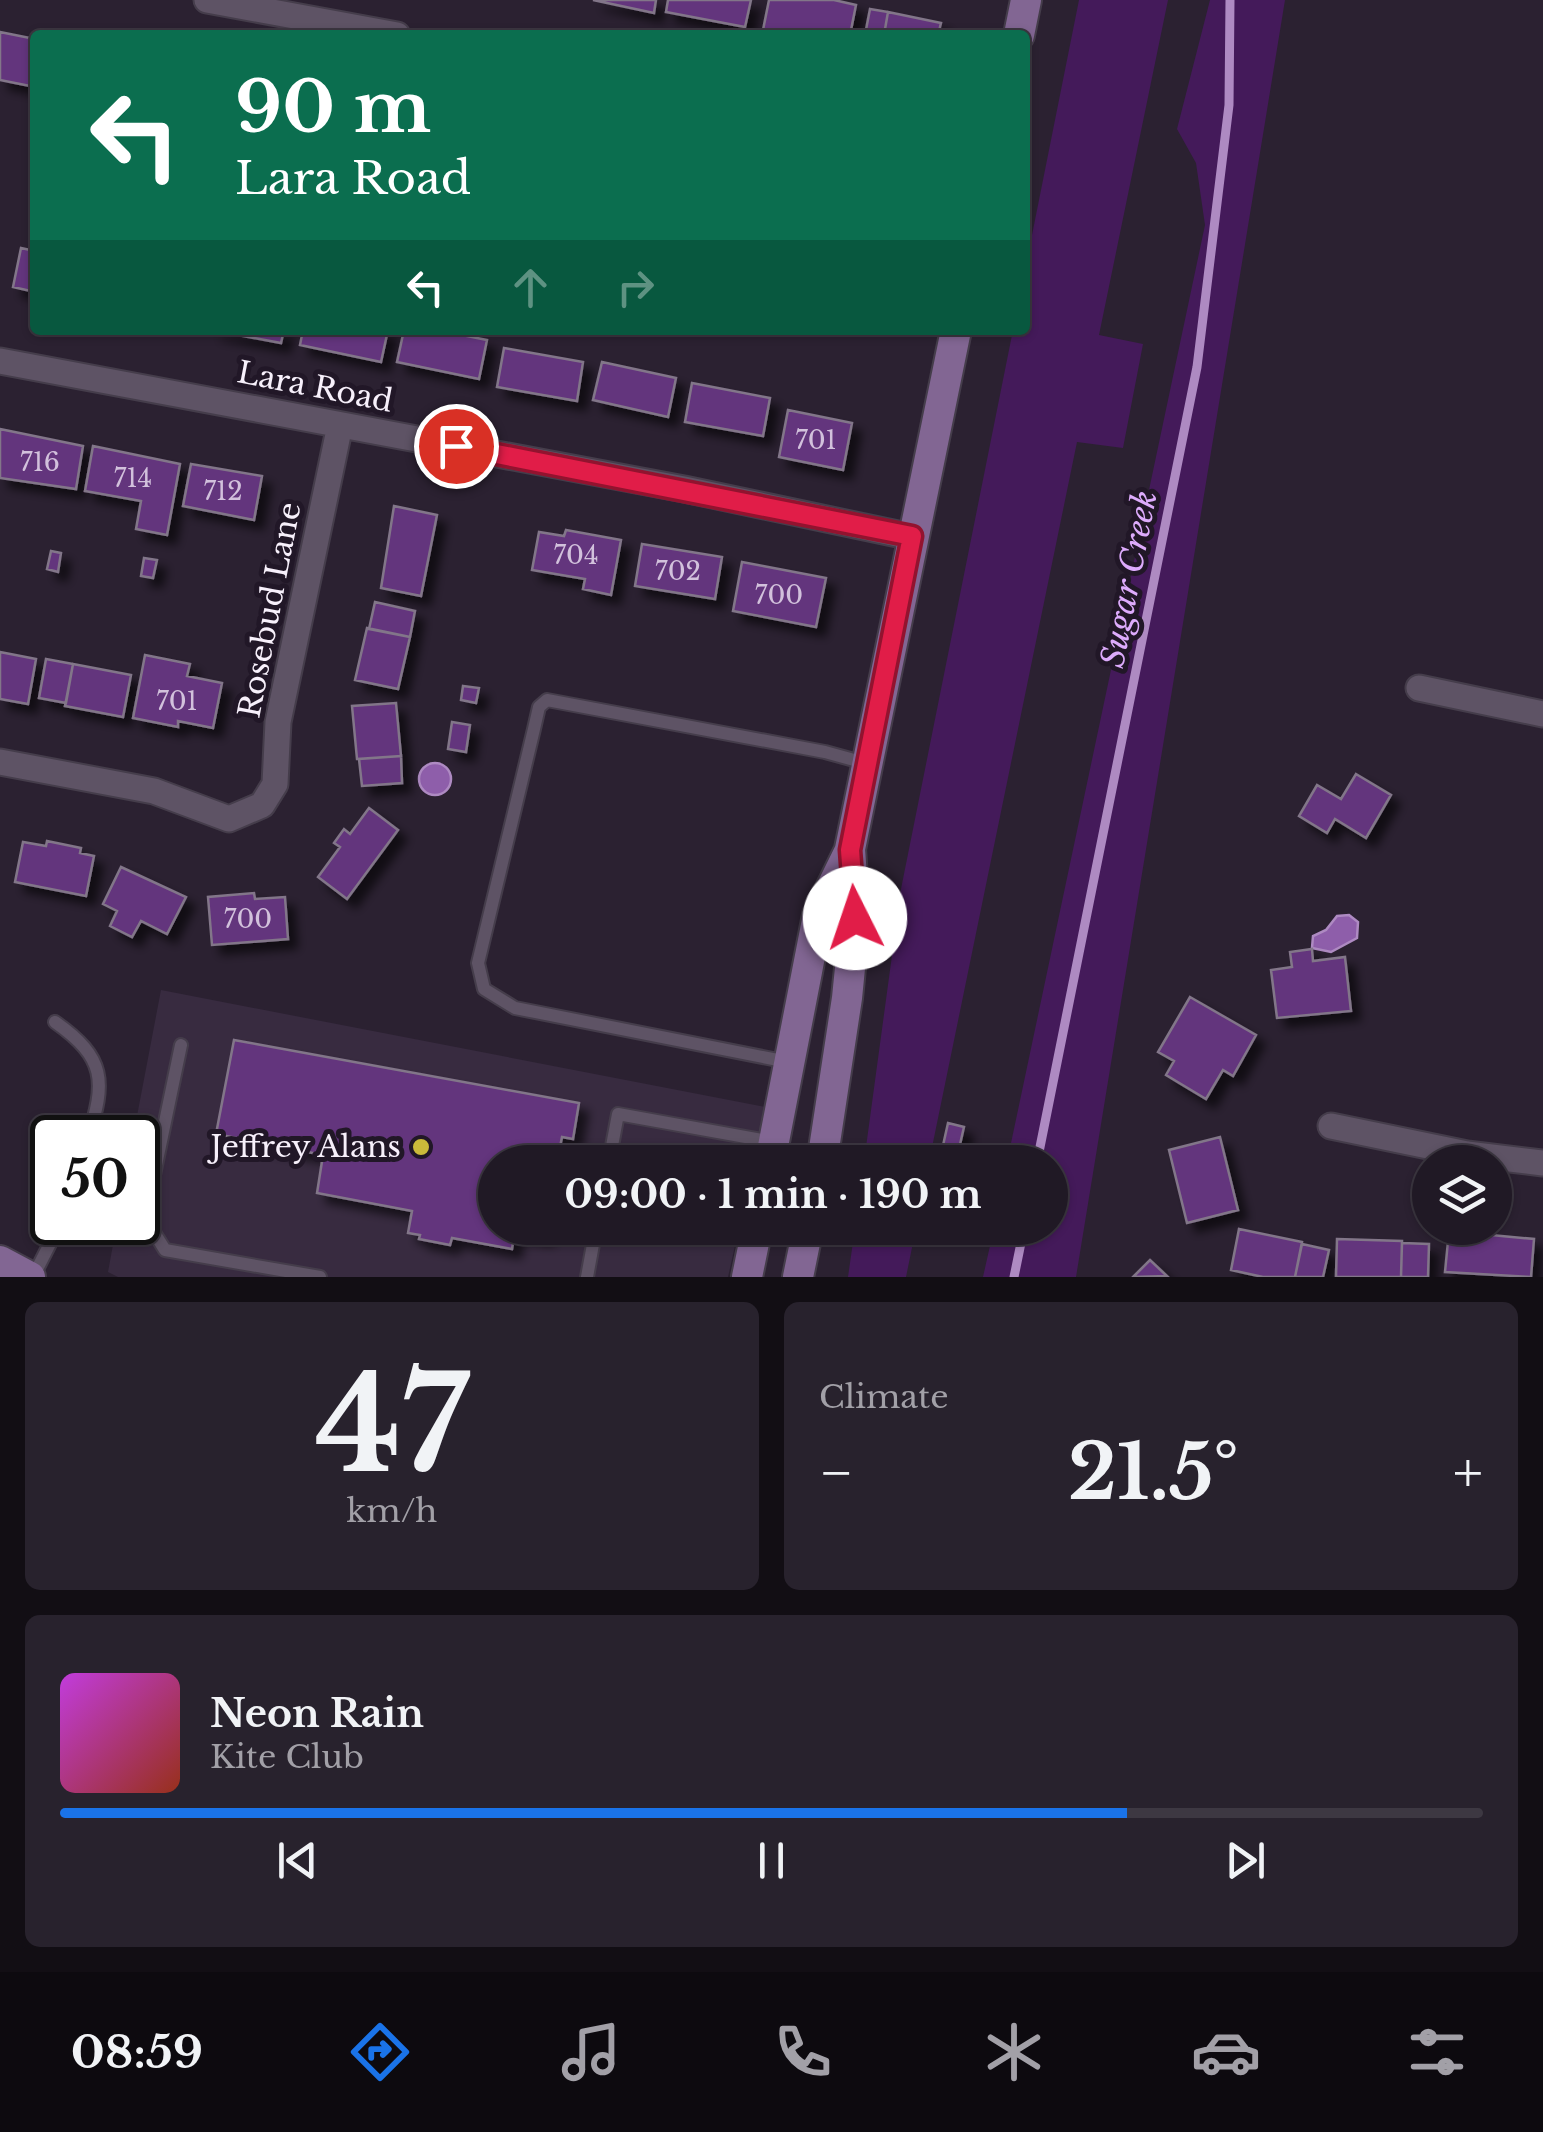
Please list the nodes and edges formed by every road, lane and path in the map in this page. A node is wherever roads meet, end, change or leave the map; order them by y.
1 (206, 0) edge
2 (1026, 0) edge
3 (370, 30) edge
4 (1020, 30) edge
5 (955, 335) edge
6 (0, 362) edge
7 (340, 425) junction
8 (912, 536) junction
9 (1419, 688) dead end
10 (1543, 714) edge
11 (0, 762) edge
12 (865, 763) junction
13 (850, 850) junction
14 (55, 1022) dead end
15 (181, 1045) dead end
16 (788, 1062) junction
17 (95, 1115) edge
18 (1331, 1126) dead end
19 (612, 1145) edge
20 (744, 1145) edge
21 (773, 1145) edge
22 (825, 1145) edge
23 (1543, 1163) edge
24 (48, 1245) edge
25 (593, 1245) edge
26 (754, 1245) edge
27 (805, 1245) edge
28 (0, 1262) edge
29 (261, 1272) edge
30 (32, 1277) edge
31 (320, 1277) edge
32 (587, 1277) edge
33 (747, 1277) edge
34 (798, 1277) edge

1 - 3 street
2 - 4 main road
5 - 8 main road
6 - 7 street, Lara Road
7 - 8 street, Lara Road
7 - 11 street, Rosebud Lane
8 - 12 main road
9 - 10 street
12 - 13 main road
12 - 16 lane
13 - 16 main road
13 - 22 main road
14 - 17 lane
15 - 29 lane
16 - 21 main road
18 - 23 street
19 - 20 lane
24 - 30 lane
25 - 32 lane
26 - 33 main road
27 - 34 main road
28 - 30 main road
29 - 31 lane

